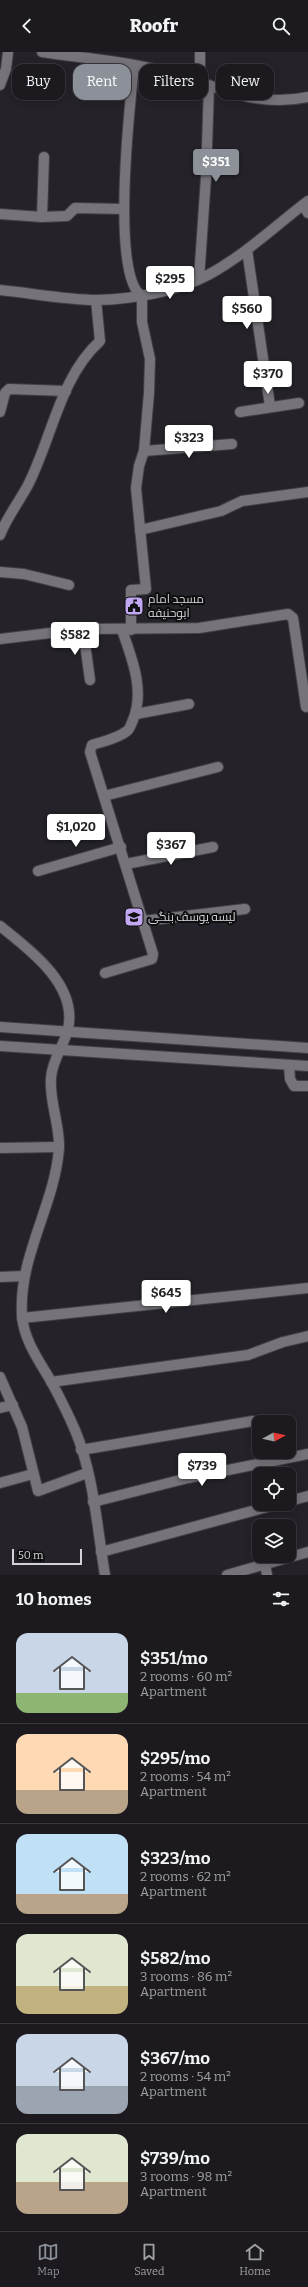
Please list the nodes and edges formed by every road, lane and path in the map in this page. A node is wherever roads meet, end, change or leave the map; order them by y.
1 (8, 52) edge
2 (42, 52) edge
3 (200, 52) edge
4 (202, 64) edge
5 (134, 66) junction
6 (139, 67) edge
7 (3, 70) edge
8 (0, 85) edge
9 (208, 85) edge
10 (308, 97) edge
11 (204, 100) edge
12 (44, 157) dead end
13 (306, 206) edge
14 (124, 209) junction
15 (0, 214) edge
16 (42, 217) junction
17 (247, 250) junction
18 (199, 279) junction
19 (0, 290) edge
20 (142, 296) junction
21 (96, 300) junction
22 (66, 391) junction
23 (299, 403) dead end
24 (270, 406) junction
25 (0, 412) edge
26 (240, 412) dead end
27 (232, 444) dead end
28 (144, 452) junction
29 (308, 492) edge
30 (140, 530) junction
31 (0, 535) edge
32 (0, 572) edge
33 (69, 585) dead end
34 (83, 629) junction
35 (126, 630) junction
36 (0, 639) edge
37 (90, 680) dead end
38 (189, 704) dead end
39 (306, 707) dead end
40 (136, 714) junction
41 (218, 766) dead end
42 (104, 796) junction
43 (121, 847) junction
44 (212, 847) dead end
45 (126, 864) junction
46 (38, 871) dead end
47 (245, 909) dead end
48 (143, 921) junction
49 (0, 926) edge
50 (105, 973) dead end
51 (0, 1027) edge
52 (68, 1031) junction
53 (0, 1046) edge
54 (308, 1048) edge
55 (58, 1050) junction
56 (289, 1066) junction
57 (308, 1066) edge
58 (308, 1086) edge
59 (59, 1147) junction
60 (0, 1148) edge
61 (0, 1276) edge
62 (24, 1276) junction
63 (308, 1288) edge
64 (22, 1318) junction
65 (308, 1336) edge
66 (0, 1377) edge
67 (51, 1382) junction
68 (13, 1405) junction
69 (0, 1408) edge
70 (252, 1421) edge
71 (81, 1450) junction
72 (308, 1454) edge
73 (87, 1473) junction
74 (33, 1474) junction
75 (0, 1483) edge
76 (308, 1496) edge
77 (296, 1499) edge
78 (93, 1502) junction
79 (252, 1511) edge
80 (101, 1552) junction
81 (308, 1552) edge
82 (265, 1564) junction
83 (106, 1575) edge
84 (227, 1575) edge
85 (267, 1575) edge

1 - 7 street
2 - 5 street
3 - 4 street
5 - 6 street
5 - 14 street
7 - 8 street
9 - 10 street
11 - 18 street
12 - 16 street
13 - 17 street
14 - 16 street
14 - 20 street
15 - 16 street
17 - 18 street
17 - 24 street
18 - 20 street
19 - 21 street
20 - 21 street
20 - 28 street
21 - 22 street
22 - 25 street
22 - 31 street
23 - 24 street
24 - 26 street
27 - 28 street
28 - 30 street
29 - 30 street
30 - 35 street
32 - 33 street
34 - 35 street
34 - 36 street
34 - 37 street
35 - 39 street
35 - 40 street
38 - 40 street
40 - 42 street
41 - 42 street
42 - 43 street
43 - 45 street
43 - 46 street
44 - 45 street
45 - 48 street
47 - 48 street
48 - 50 street
49 - 52 street
51 - 52 street
52 - 54 street
52 - 55 street
53 - 55 street
55 - 56 street
55 - 59 street
56 - 57 street
56 - 58 street
59 - 60 street
59 - 62 street
61 - 62 street
62 - 64 street
63 - 64 street
64 - 67 street
65 - 67 street
66 - 68 street
67 - 71 street
68 - 69 street
68 - 74 street
70 - 71 street
71 - 73 street
72 - 78 street
73 - 74 street
73 - 78 street
74 - 75 street
76 - 77 street
78 - 80 street
79 - 80 street
80 - 83 street
81 - 82 street
82 - 84 street
82 - 85 street

